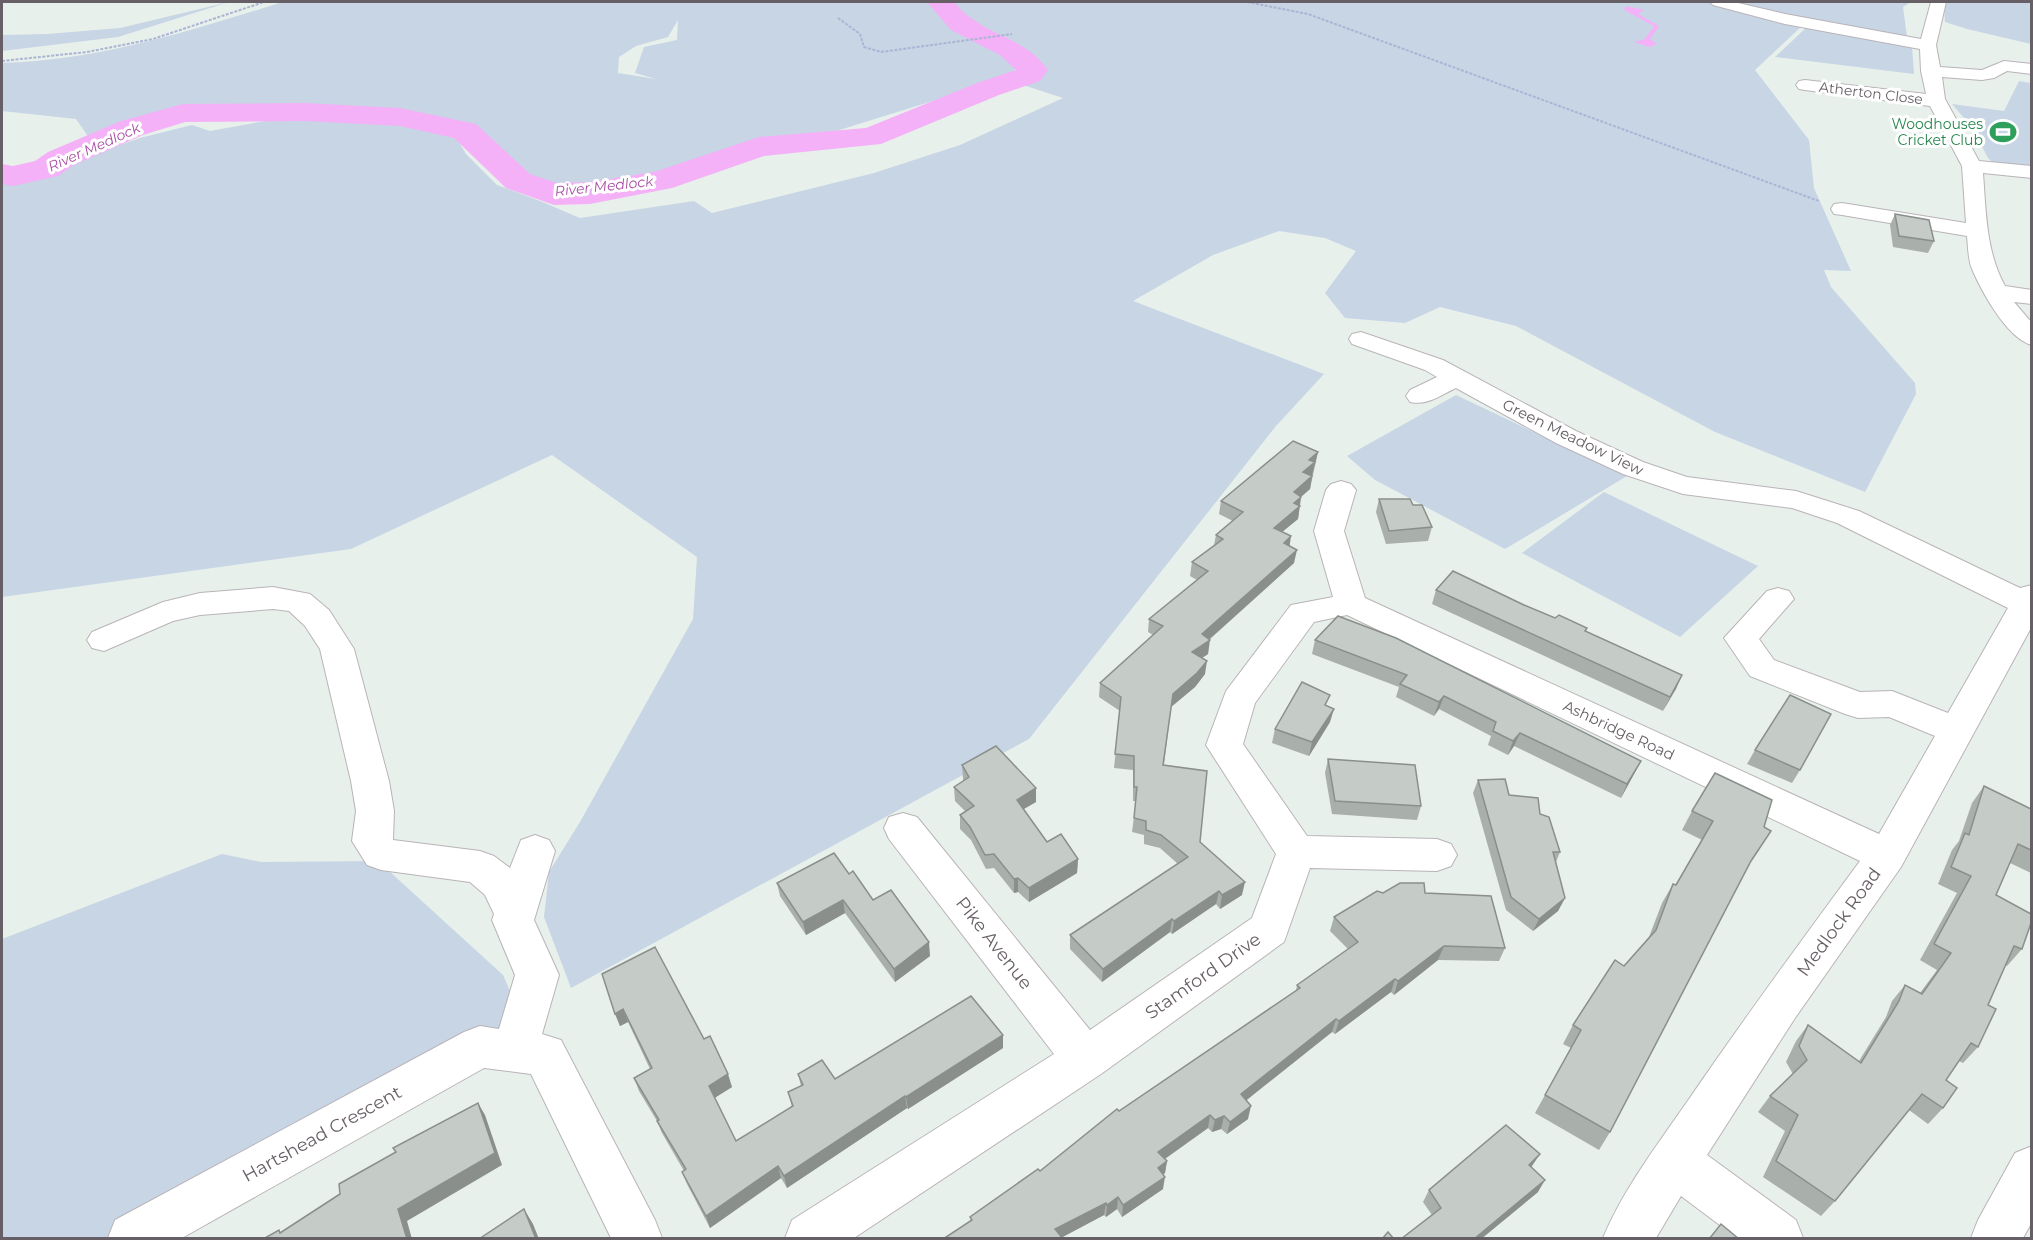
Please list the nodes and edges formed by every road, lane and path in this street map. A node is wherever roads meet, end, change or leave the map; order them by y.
1 (264, 2) edge
2 (1247, 2) edge
3 (1718, 2) edge
4 (1939, 2) edge
5 (838, 18) dead end
6 (1012, 34) dead end
7 (1928, 45) junction
8 (2, 61) edge
9 (2031, 69) edge
10 (1930, 70) junction
11 (1816, 89) dead end
12 (1937, 101) junction
13 (1972, 166) junction
14 (2031, 172) edge
15 (1842, 209) joint
16 (1977, 231) junction
17 (1995, 292) junction
18 (2031, 297) edge
19 (1360, 339) dead end
20 (2031, 339) edge
21 (1456, 378) junction
22 (1419, 396) dead end
23 (1341, 490) dead end
24 (1778, 599) dead end
25 (2029, 599) edge
26 (1351, 604) junction
27 (104, 639) dead end
28 (2020, 642) edge
29 (1957, 731) junction
30 (903, 828) dead end
31 (535, 851) dead end
32 (1296, 852) junction
33 (1437, 855) dead end
34 (1887, 856) junction
35 (515, 915) junction
36 (515, 1051) junction
37 (1085, 1059) junction
38 (1675, 1161) junction
39 (2031, 1170) edge
40 (133, 1239) edge
41 (637, 1239) edge
42 (810, 1239) edge
43 (1628, 1239) edge
44 (1778, 1239) edge
45 (1996, 1239) edge

1 - 8 path
2 - 15 path
3 - 7 street
4 - 7 street
5 - 6 path
7 - 10 street
9 - 10 street
10 - 12 street
11 - 12 street, Atherton Close
12 - 13 street
13 - 14 street
13 - 16 street
15 - 16 street
16 - 17 street
17 - 18 street
17 - 20 street
19 - 21 street, Green Meadow View
21 - 22 street
21 - 25 street, Green Meadow View
23 - 26 street
24 - 29 street
25 - 28 street, Medlock Road
26 - 32 street
26 - 34 street, Ashbridge Road
27 - 35 street
28 - 29 street, Medlock Road
29 - 34 street, Medlock Road
30 - 37 street, Pike Avenue
31 - 35 street
32 - 33 street
32 - 37 street, Stamford Drive
34 - 38 street, Medlock Road
35 - 36 street
36 - 40 street, Hartshead Crescent
36 - 41 street, Hartshead Crescent
37 - 42 street, Stamford Drive
38 - 43 street, Medlock Road
38 - 44 street
39 - 45 street

